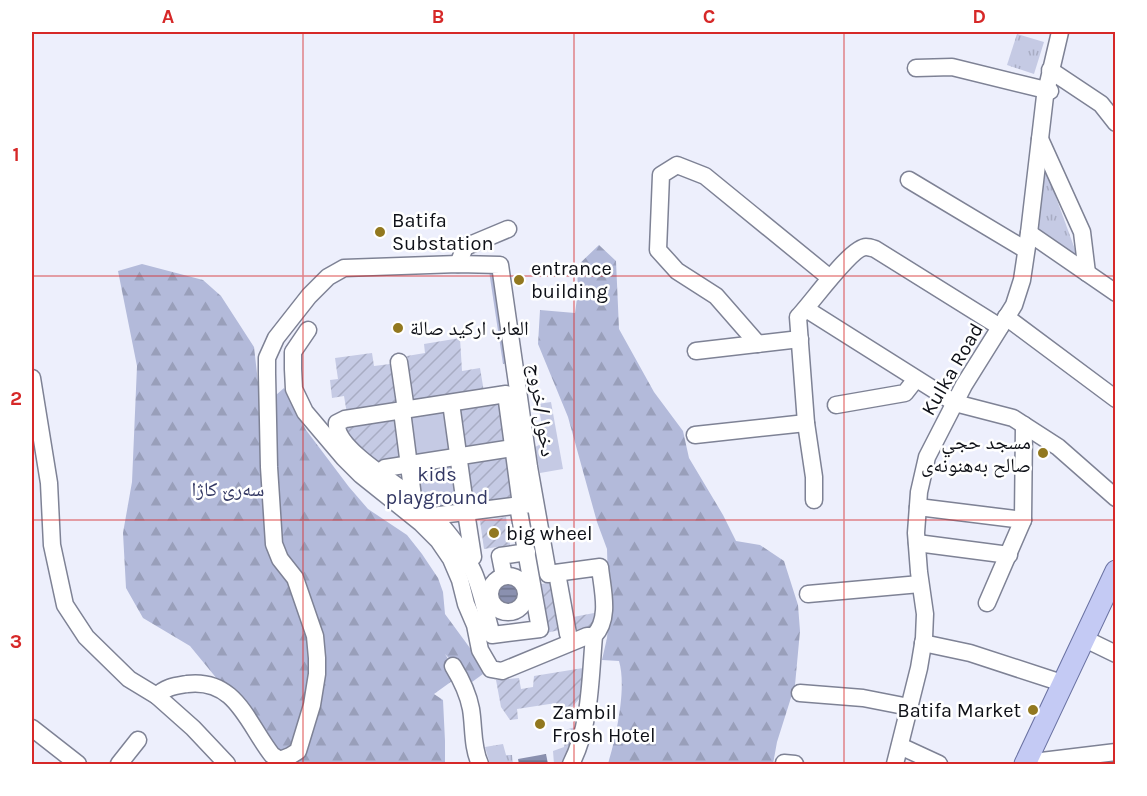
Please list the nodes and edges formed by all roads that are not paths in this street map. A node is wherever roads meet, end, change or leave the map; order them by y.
1 (1060, 32) edge
2 (916, 68) dead end
3 (1050, 70) junction
4 (1048, 91) junction
5 (1116, 123) edge
6 (1040, 139) junction
7 (909, 180) dead end
8 (508, 229) dead end
9 (1028, 241) junction
10 (458, 264) junction
11 (1087, 273) junction
12 (830, 278) junction
13 (1116, 293) edge
14 (806, 309) junction
15 (1003, 322) junction
16 (308, 330) dead end
17 (800, 339) junction
18 (758, 344) junction
19 (696, 351) dead end
20 (399, 362) dead end
21 (32, 378) edge
22 (916, 379) junction
23 (1116, 399) edge
24 (451, 403) junction
25 (955, 403) junction
26 (836, 405) dead end
27 (404, 411) junction
28 (337, 423) junction
29 (806, 423) junction
30 (317, 425) junction
31 (1024, 425) junction
32 (695, 435) dead end
33 (513, 448) junction
34 (458, 456) junction
35 (410, 464) junction
36 (379, 473) junction
37 (413, 497) junction
38 (1116, 498) edge
39 (814, 500) dead end
40 (525, 505) junction
41 (918, 507) junction
42 (466, 512) junction
43 (1023, 520) junction
44 (439, 522) junction
45 (917, 543) junction
46 (527, 552) junction
47 (1009, 555) junction
48 (468, 556) junction
49 (500, 556) junction
50 (1116, 571) edge
51 (557, 573) junction
52 (504, 576) junction
53 (920, 584) junction
54 (530, 591) junction
55 (808, 594) dead end
56 (485, 598) junction
57 (987, 603) dead end
58 (511, 612) junction
59 (513, 632) junction
60 (568, 634) dead end
61 (594, 636) junction
62 (1083, 638) junction
63 (923, 643) junction
64 (1116, 654) edge
65 (453, 666) dead end
66 (1062, 683) junction
67 (800, 693) dead end
68 (157, 696) junction
69 (909, 707) junction
70 (32, 728) edge
71 (138, 740) dead end
72 (900, 746) junction
73 (1116, 752) edge
74 (68, 762) edge
75 (1025, 764) edge
76 (119, 765) edge
77 (227, 765) edge
78 (480, 765) edge
79 (571, 765) edge
80 (895, 765) edge
81 (939, 765) edge

1 - 3 street, Kulka Road
2 - 4 street
3 - 4 street, Kulka Road
3 - 5 street
4 - 6 street, Kulka Road
6 - 9 street, Kulka Road
6 - 11 street
7 - 9 street
8 - 10 street
9 - 11 street
9 - 15 street, Kulka Road
10 - 40 street, دخول/خروج
10 - 68 street
11 - 13 street
12 - 14 street
12 - 15 street
12 - 18 street
14 - 17 street
14 - 22 street
15 - 23 street
15 - 25 street, Kulka Road
16 - 30 street
17 - 18 street
17 - 29 street
18 - 19 street
20 - 27 street
21 - 68 street
22 - 25 street
22 - 26 street
24 - 27 street
24 - 33 street
24 - 34 street
25 - 31 street
25 - 41 street, Kulka Road
27 - 28 street
27 - 35 street
28 - 30 street
28 - 36 street
29 - 32 street
29 - 39 street
30 - 61 street
31 - 38 street
31 - 43 street
33 - 34 street
33 - 40 street
34 - 35 street
34 - 42 street
35 - 36 street
35 - 37 street
36 - 37 street
37 - 44 street
40 - 42 street
40 - 46 street
40 - 51 street
41 - 43 street
41 - 45 street, Kulka Road
42 - 44 street
42 - 48 street
43 - 47 street
44 - 48 street
45 - 47 street
45 - 53 street, Kulka Road
46 - 49 street
46 - 54 street
47 - 57 street
48 - 49 street
48 - 56 street
49 - 52 street
50 - 62 main road
51 - 60 street
51 - 61 street
52 - 54 street
52 - 56 street
53 - 55 street
53 - 63 street, Kulka Road
54 - 58 street
54 - 59 street
56 - 58 street
56 - 59 street
58 - 59 street
61 - 79 street
62 - 64 street
62 - 66 main road
63 - 66 street
63 - 69 street, Kulka Road
65 - 78 street
66 - 75 main road
67 - 69 street
68 - 77 street
69 - 72 street, Kulka Road
70 - 74 street
71 - 76 street
72 - 80 street, Kulka Road
72 - 81 street
73 - 75 street

